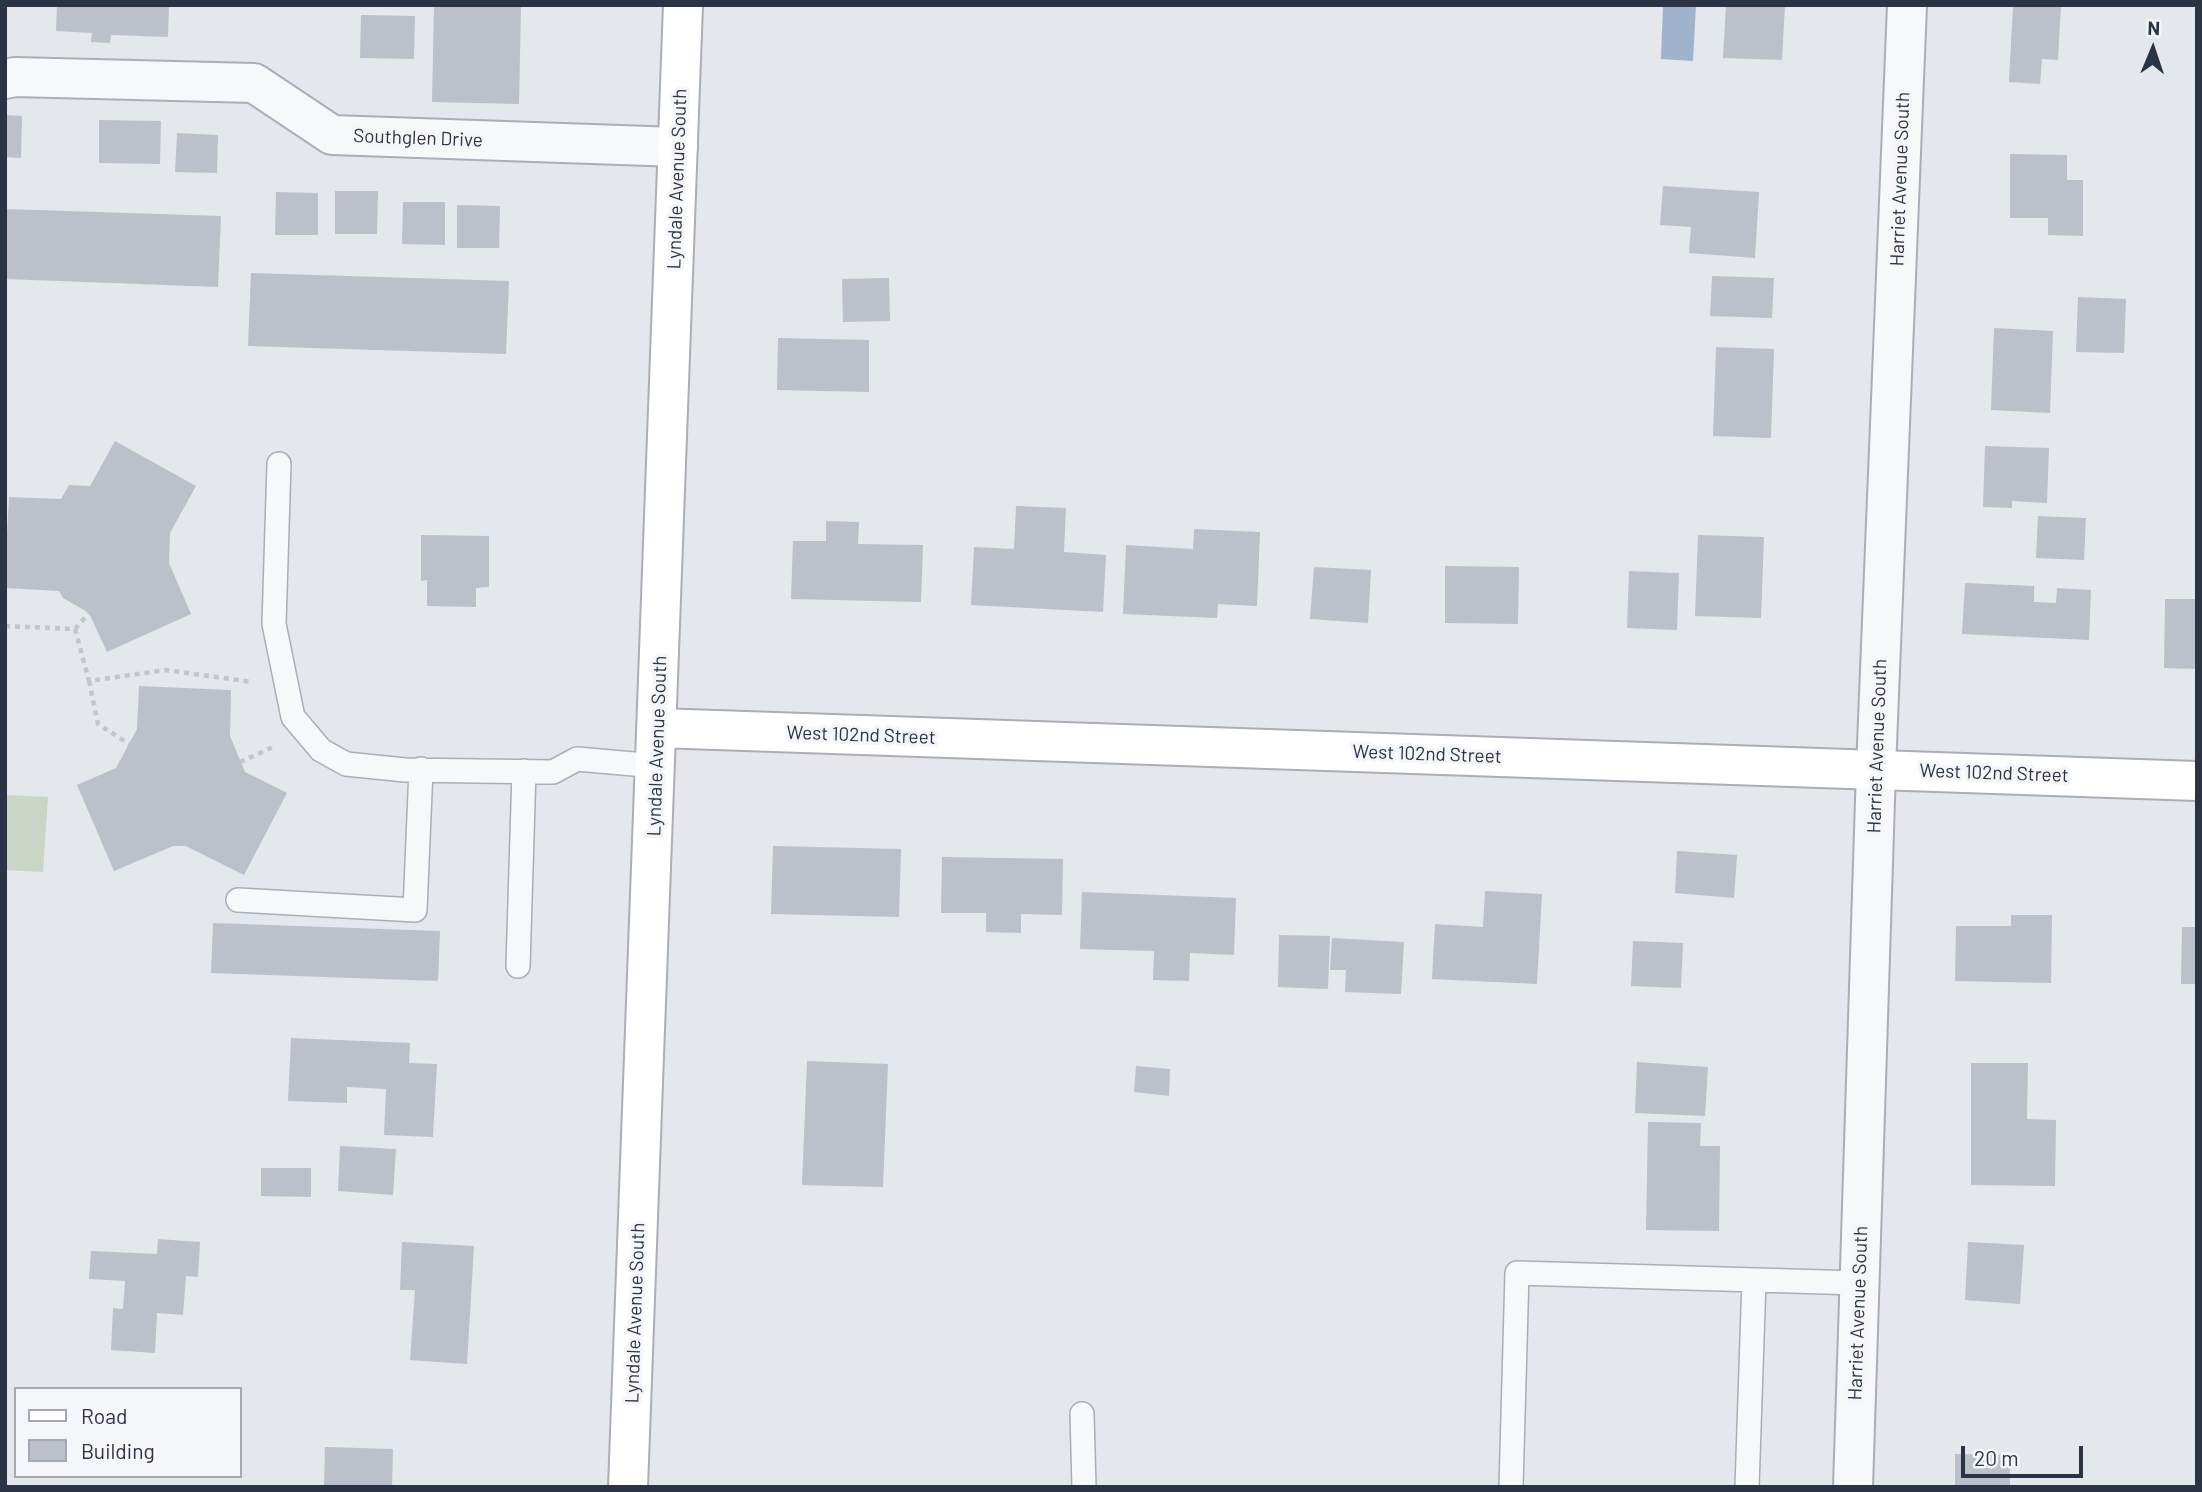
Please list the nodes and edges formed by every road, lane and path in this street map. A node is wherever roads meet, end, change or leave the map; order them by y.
1 (683, 5) edge
2 (1907, 5) edge
3 (5, 79) edge
4 (678, 147) junction
5 (279, 464) dead end
6 (89, 613) dead end
7 (5, 626) edge
8 (75, 629) junction
9 (89, 681) junction
10 (287, 689) junction
11 (658, 728) junction
12 (130, 744) dead end
13 (656, 766) junction
14 (421, 769) junction
15 (1876, 769) junction
16 (524, 771) junction
17 (2197, 781) edge
18 (238, 900) dead end
19 (518, 966) dead end
20 (1754, 1280) junction
21 (1859, 1283) junction
22 (1082, 1414) dead end
23 (628, 1487) edge
24 (1084, 1487) edge
25 (1511, 1487) edge
26 (1747, 1487) edge
27 (1853, 1487) edge

1 - 4 street, Lyndale Avenue South
2 - 15 street, Harriet Avenue South
3 - 4 street, Southglen Drive
4 - 11 street, Lyndale Avenue South
5 - 10 lane
6 - 8 path
7 - 8 path
8 - 9 path
9 - 10 path
9 - 12 path
10 - 14 lane
11 - 13 street, Lyndale Avenue South
11 - 15 street, West 102nd Street
13 - 16 lane
13 - 23 street, Lyndale Avenue South
14 - 16 lane
14 - 18 lane
15 - 17 street, West 102nd Street
15 - 21 street, Harriet Avenue South
16 - 19 lane
20 - 21 lane
20 - 25 lane
20 - 26 lane
21 - 27 street, Harriet Avenue South
22 - 24 lane

